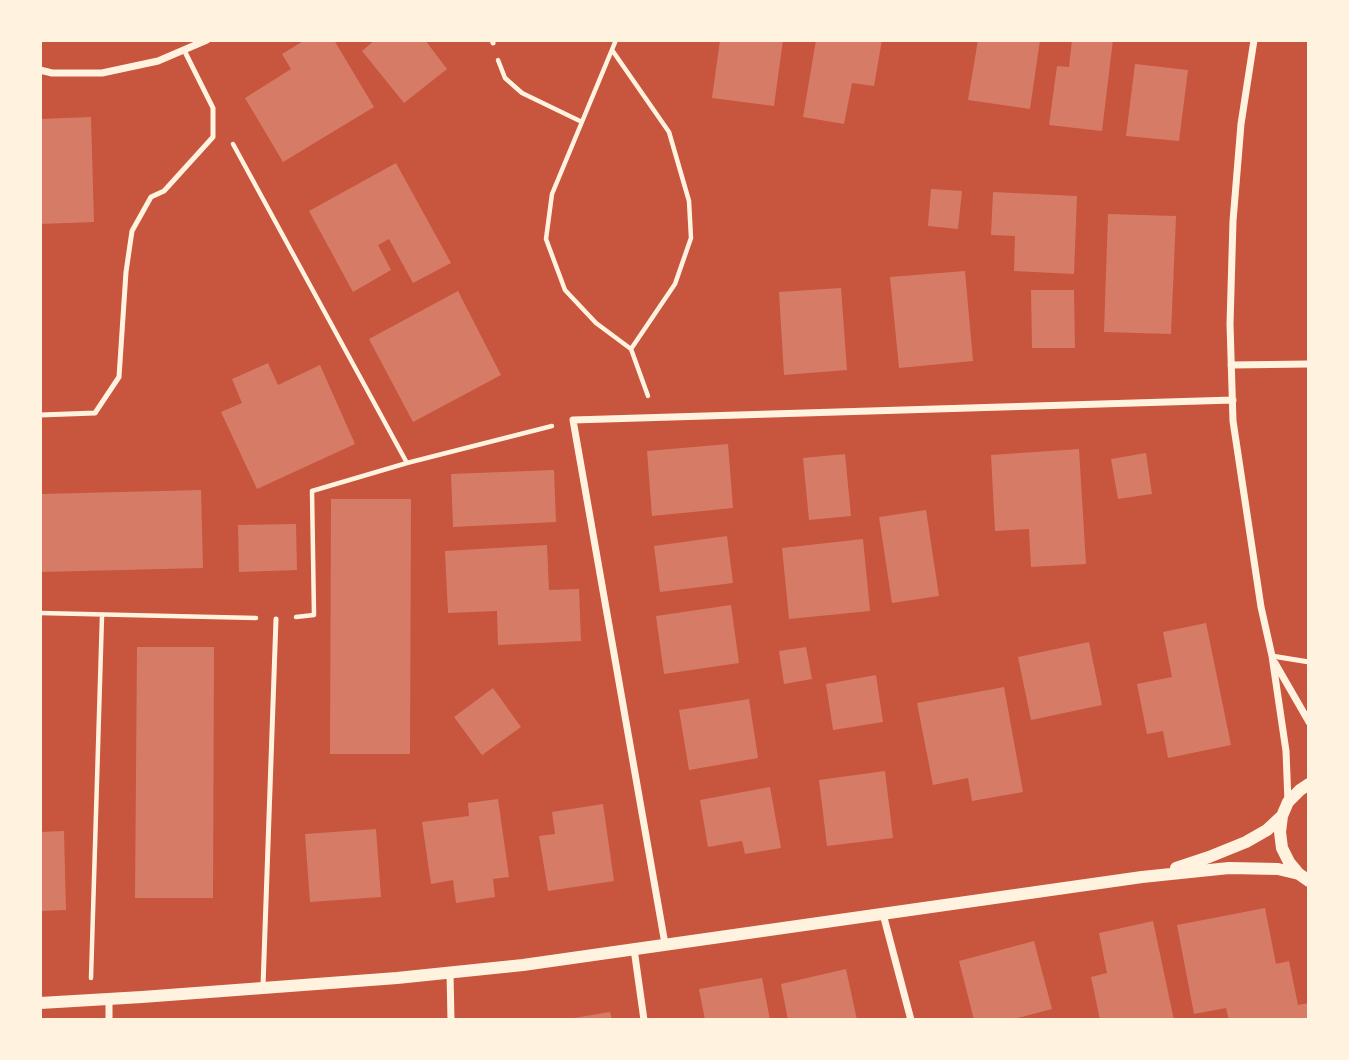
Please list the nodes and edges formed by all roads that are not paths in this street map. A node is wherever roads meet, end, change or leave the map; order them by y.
1 (207, 40) edge
2 (1254, 40) edge
3 (184, 50) junction
4 (40, 70) edge
5 (1309, 364) edge
6 (1231, 365) junction
7 (1233, 400) junction
8 (40, 415) edge
9 (275, 619) road end
10 (1272, 656) junction
11 (1309, 662) edge
12 (1309, 722) edge
13 (1309, 784) edge
14 (1288, 802) junction
15 (1282, 816) junction
16 (1142, 877) junction
17 (1306, 879) edge
18 (883, 914) junction
19 (665, 944) junction
20 (634, 949) junction
21 (450, 973) junction
22 (262, 989) junction
23 (109, 999) junction
24 (40, 1003) edge
25 (109, 1020) edge
26 (451, 1020) edge
27 (644, 1020) edge
28 (911, 1020) edge

1 - 3 street
2 - 6 street
3 - 4 street
3 - 8 lane
5 - 6 street
6 - 7 street
7 - 10 street
7 - 19 street
9 - 22 lane
10 - 11 lane
10 - 12 street
10 - 14 street
13 - 14 street
14 - 15 street
15 - 16 street
15 - 17 street
16 - 17 street
16 - 18 street
18 - 19 street
18 - 28 street
19 - 20 street
20 - 21 street
20 - 27 street
21 - 22 street
21 - 26 street
22 - 23 street
23 - 24 street
23 - 25 street

